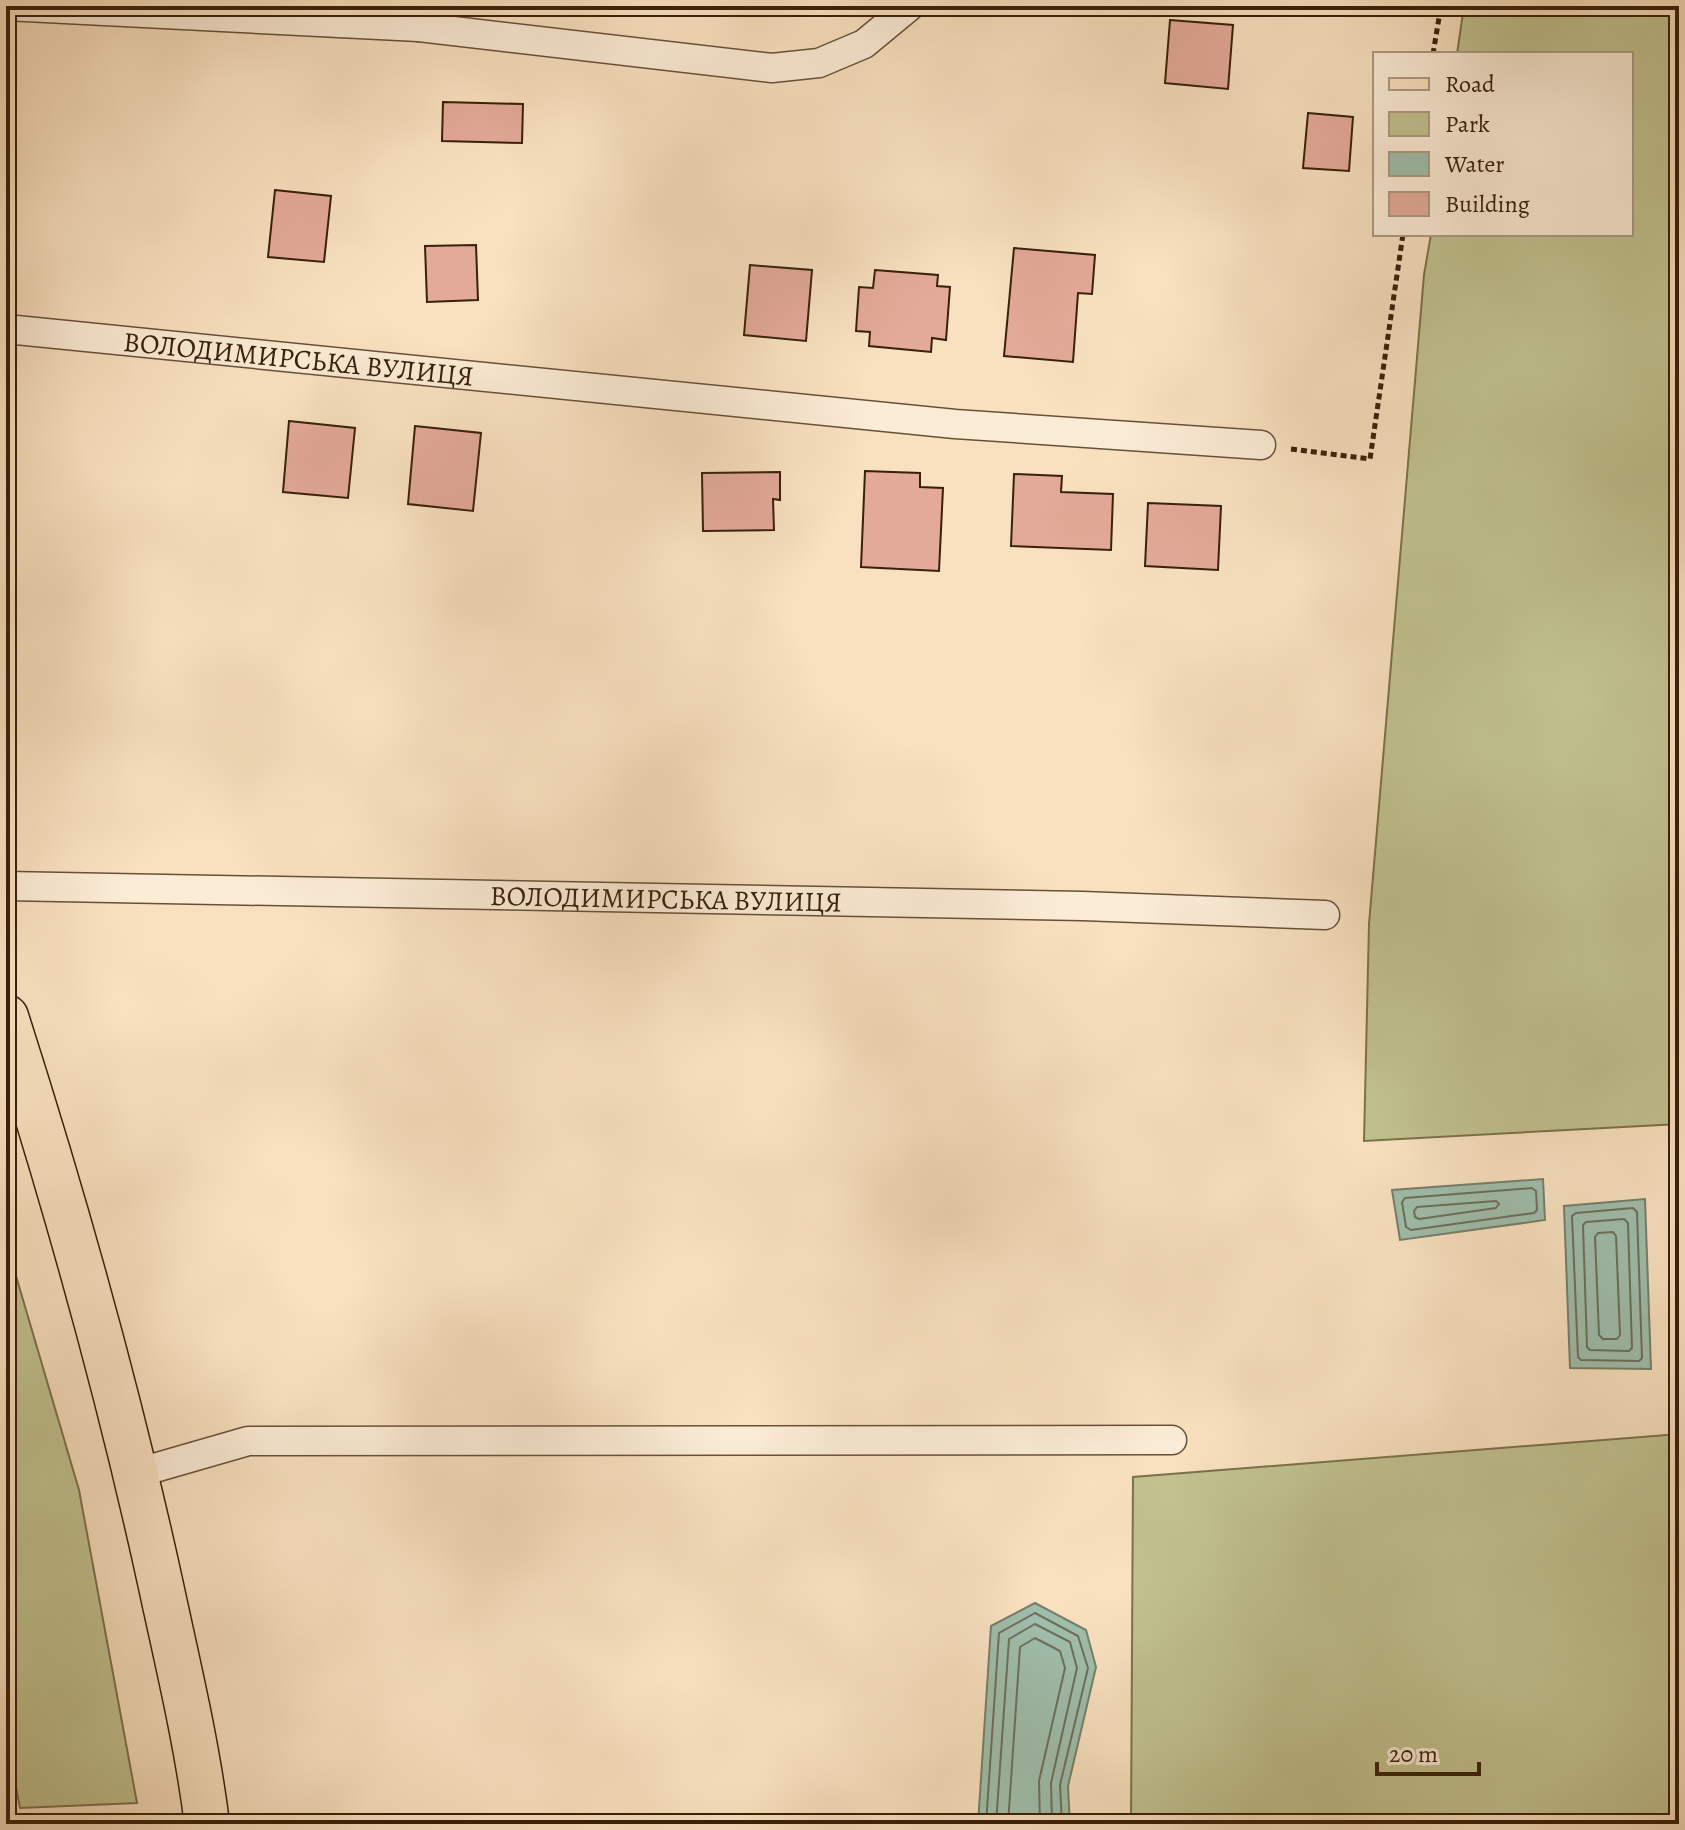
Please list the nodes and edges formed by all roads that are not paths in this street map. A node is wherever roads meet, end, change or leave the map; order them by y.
1 (6, 6) edge
2 (910, 6) edge
3 (419, 16) edge
4 (6, 329) edge
5 (1261, 445) road end
6 (6, 886) edge
7 (1325, 915) dead end
8 (6, 1017) edge
9 (15, 1072) edge
10 (1172, 1440) dead end
11 (137, 1473) junction
12 (207, 1824) edge

1 - 3 street
2 - 3 street
4 - 5 street, ВОЛОДИМИРСЬКА ВУЛИЦЯ
6 - 7 street, ВОЛОДИМИРСЬКА ВУЛИЦЯ
8 - 9 main road
9 - 11 main road
10 - 11 street
11 - 12 main road

